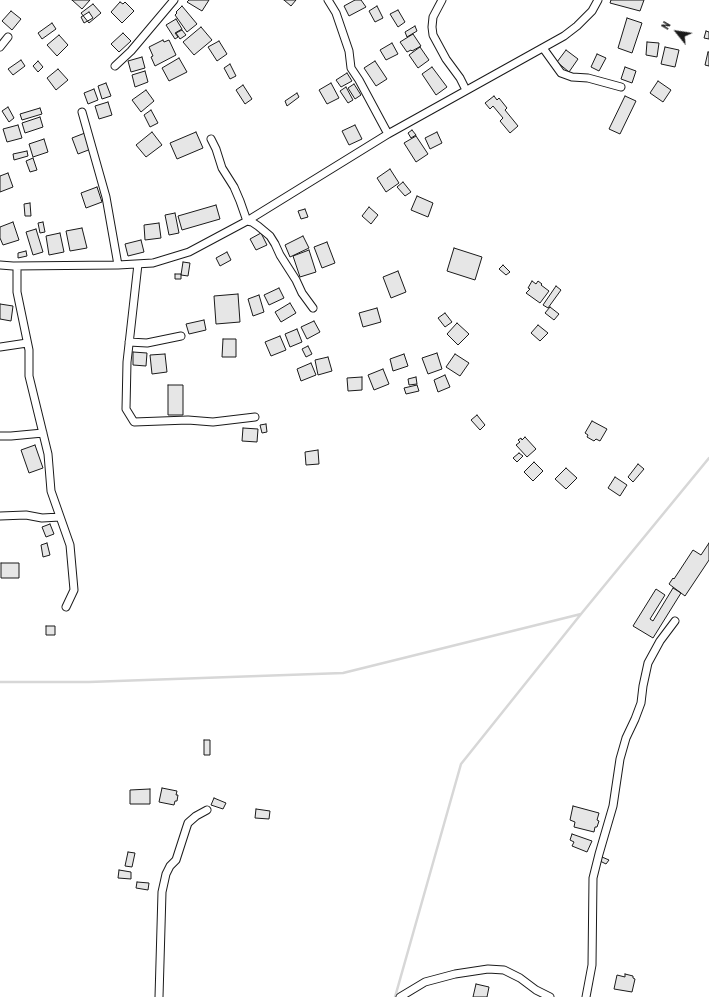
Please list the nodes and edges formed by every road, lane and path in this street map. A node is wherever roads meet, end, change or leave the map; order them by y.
1 (174, 0) edge
2 (328, 0) edge
3 (442, 0) edge
4 (598, 0) edge
5 (8, 37) dead end
6 (0, 47) edge
7 (543, 48) junction
8 (115, 66) dead end
9 (621, 87) dead end
10 (466, 90) junction
11 (82, 112) dead end
12 (388, 134) junction
13 (211, 139) dead end
14 (246, 222) junction
15 (138, 264) junction
16 (0, 265) edge
17 (118, 265) junction
18 (17, 266) junction
19 (313, 308) dead end
20 (181, 336) dead end
21 (129, 342) junction
22 (28, 343) junction
23 (0, 347) edge
24 (255, 417) dead end
25 (43, 433) junction
26 (0, 436) edge
27 (0, 516) edge
28 (60, 517) junction
29 (66, 607) dead end
30 (675, 621) dead end
31 (207, 810) dead end
32 (159, 997) edge
33 (400, 997) edge
34 (550, 997) edge
35 (586, 997) edge

1 - 8 street
2 - 12 street
3 - 10 street
4 - 7 street
5 - 6 street
7 - 9 street
7 - 10 street
10 - 12 street
11 - 17 street
12 - 14 street
13 - 14 street
14 - 15 street
14 - 19 street
15 - 17 street
15 - 21 street
16 - 18 street
17 - 18 street
18 - 22 street
20 - 21 street
21 - 24 street
22 - 23 street
22 - 25 street
25 - 26 street
25 - 28 street
27 - 28 street
28 - 29 street
30 - 35 street
31 - 32 street
33 - 34 street

